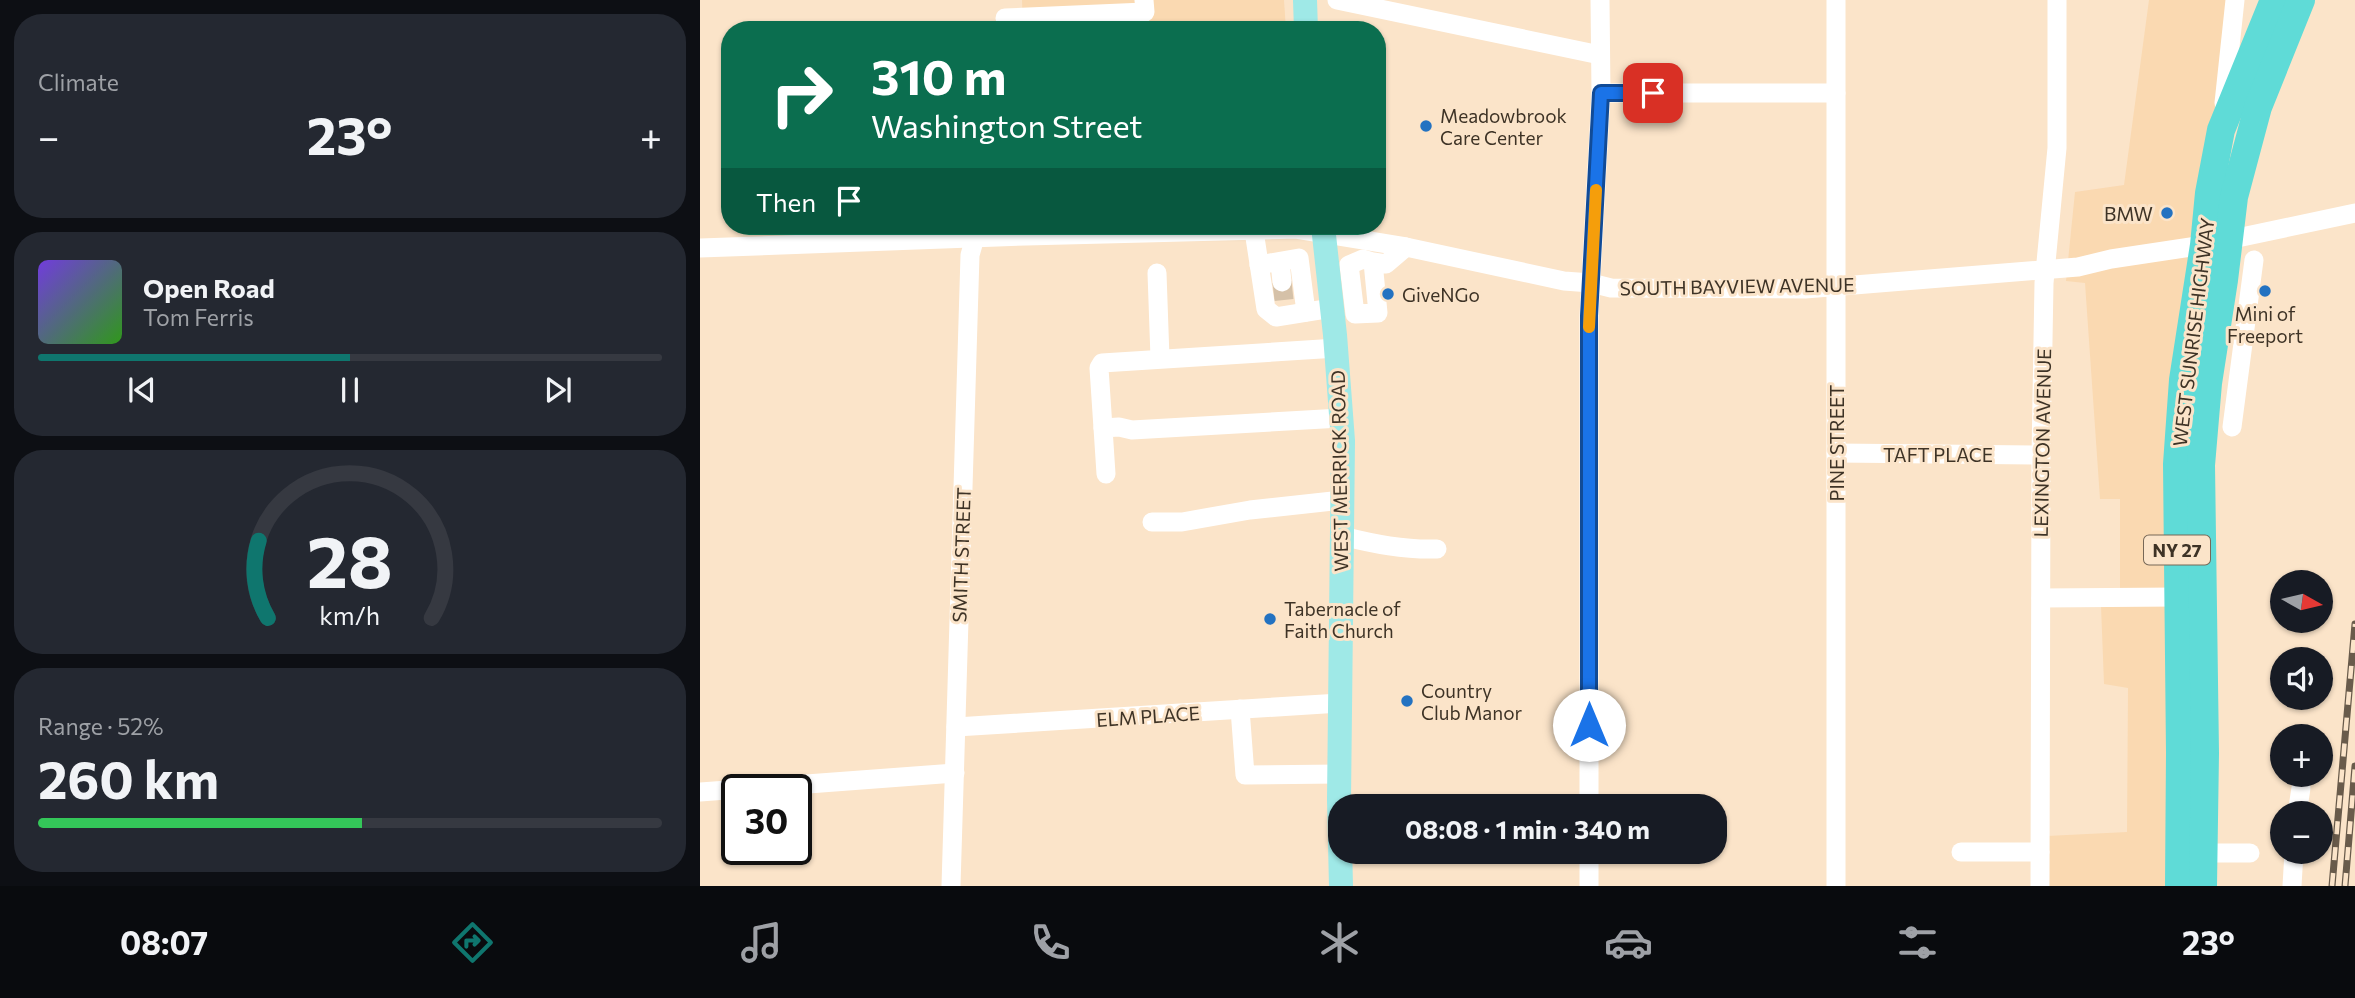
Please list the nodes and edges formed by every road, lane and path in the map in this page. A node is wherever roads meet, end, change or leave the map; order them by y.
1 (1144, 0) edge
2 (1305, 0) edge
3 (1338, 0) edge
4 (1600, 0) edge
5 (1836, 0) edge
6 (2057, 0) edge
7 (2235, 0) edge
8 (2274, 0) edge
9 (2301, 0) edge
10 (1005, 16) edge
11 (1306, 21) edge
12 (1600, 55) junction
13 (1601, 93) junction
14 (1836, 93) junction
15 (2221, 130) junction
16 (2355, 213) edge
17 (925, 235) edge
18 (976, 235) edge
19 (1255, 235) edge
20 (1288, 235) edge
21 (1294, 235) edge
22 (2217, 243) junction
23 (700, 248) edge
24 (1290, 260) junction
25 (2254, 260) dead end
26 (1259, 265) junction
27 (2044, 270) junction
28 (1157, 273) dead end
29 (1352, 276) edge
30 (1591, 283) junction
31 (1836, 286) junction
32 (1290, 302) junction
33 (2230, 339) junction
34 (1336, 348) junction
35 (1160, 358) junction
36 (1342, 418) junction
37 (2232, 427) dead end
38 (1102, 428) junction
39 (1836, 453) junction
40 (2040, 454) junction
41 (1106, 474) dead end
42 (1342, 500) junction
43 (1152, 522) dead end
44 (1342, 536) junction
45 (1437, 549) dead end
46 (2178, 597) junction
47 (2041, 598) junction
48 (1340, 703) junction
49 (1240, 709) junction
50 (956, 727) junction
51 (955, 773) junction
52 (1339, 774) junction
53 (2203, 776) junction
54 (2301, 788) dead end
55 (700, 792) edge
56 (1589, 794) edge
57 (2299, 801) edge
58 (1961, 852) dead end
59 (2040, 852) junction
60 (2204, 853) junction
61 (2250, 853) dead end
62 (1589, 864) edge
63 (2293, 864) edge
64 (951, 886) edge
65 (1341, 886) edge
66 (1589, 886) edge
67 (1836, 886) edge
68 (2040, 886) edge
69 (2179, 886) edge
70 (2203, 886) edge
71 (2292, 886) edge

1 - 10 street
2 - 11 main road
3 - 12 street
4 - 12 street
5 - 14 street, PINE STREET
6 - 27 street, LEXINGTON AVENUE
7 - 15 street
8 - 15 highway, WEST SUNRISE HIGHWAY / NY 27
9 - 22 highway, WEST SUNRISE HIGHWAY / NY 27
12 - 13 street
13 - 14 street
13 - 30 street
14 - 31 street, PINE STREET
15 - 22 highway, WEST SUNRISE HIGHWAY / NY 27
16 - 22 street, SOUTH BAYVIEW AVENUE
17 - 23 street, SOUTH BAYVIEW AVENUE
18 - 50 street, SMITH STREET
19 - 26 street
20 - 24 street
21 - 29 street, SOUTH BAYVIEW AVENUE
22 - 27 street, SOUTH BAYVIEW AVENUE
22 - 33 highway, WEST SUNRISE HIGHWAY / NY 27
22 - 46 highway, WEST SUNRISE HIGHWAY / NY 27
24 - 26 street
24 - 29 street
24 - 32 street
24 - 32 street
25 - 33 street
26 - 32 street
27 - 31 street, SOUTH BAYVIEW AVENUE
27 - 40 street, LEXINGTON AVENUE
28 - 35 street
29 - 30 street, SOUTH BAYVIEW AVENUE
29 - 32 street
29 - 34 main road, WEST MERRICK ROAD
30 - 31 street, SOUTH BAYVIEW AVENUE
30 - 56 street
31 - 39 street, PINE STREET
33 - 37 street
33 - 53 highway, WEST SUNRISE HIGHWAY / NY 27
34 - 35 street
34 - 36 main road, WEST MERRICK ROAD
35 - 38 street
36 - 38 street
36 - 42 main road, WEST MERRICK ROAD
38 - 41 street
39 - 40 street, TAFT PLACE
39 - 67 street, PINE STREET
40 - 47 street, LEXINGTON AVENUE
42 - 43 street
42 - 44 main road, WEST MERRICK ROAD
44 - 45 street
44 - 48 main road, WEST MERRICK ROAD
46 - 47 street
46 - 53 highway, WEST SUNRISE HIGHWAY / NY 27
47 - 59 street, LEXINGTON AVENUE
48 - 49 street, ELM PLACE
48 - 52 main road, WEST MERRICK ROAD
49 - 50 street, ELM PLACE
49 - 52 street
50 - 51 street, SMITH STREET
51 - 55 street
51 - 64 street, SMITH STREET
52 - 65 main road, WEST MERRICK ROAD
53 - 60 highway, WEST SUNRISE HIGHWAY / NY 27
53 - 69 highway, WEST SUNRISE HIGHWAY / NY 27
54 - 57 street
58 - 59 street
59 - 68 street, LEXINGTON AVENUE
60 - 61 street
60 - 70 highway, WEST SUNRISE HIGHWAY / NY 27
62 - 66 street
63 - 71 street

